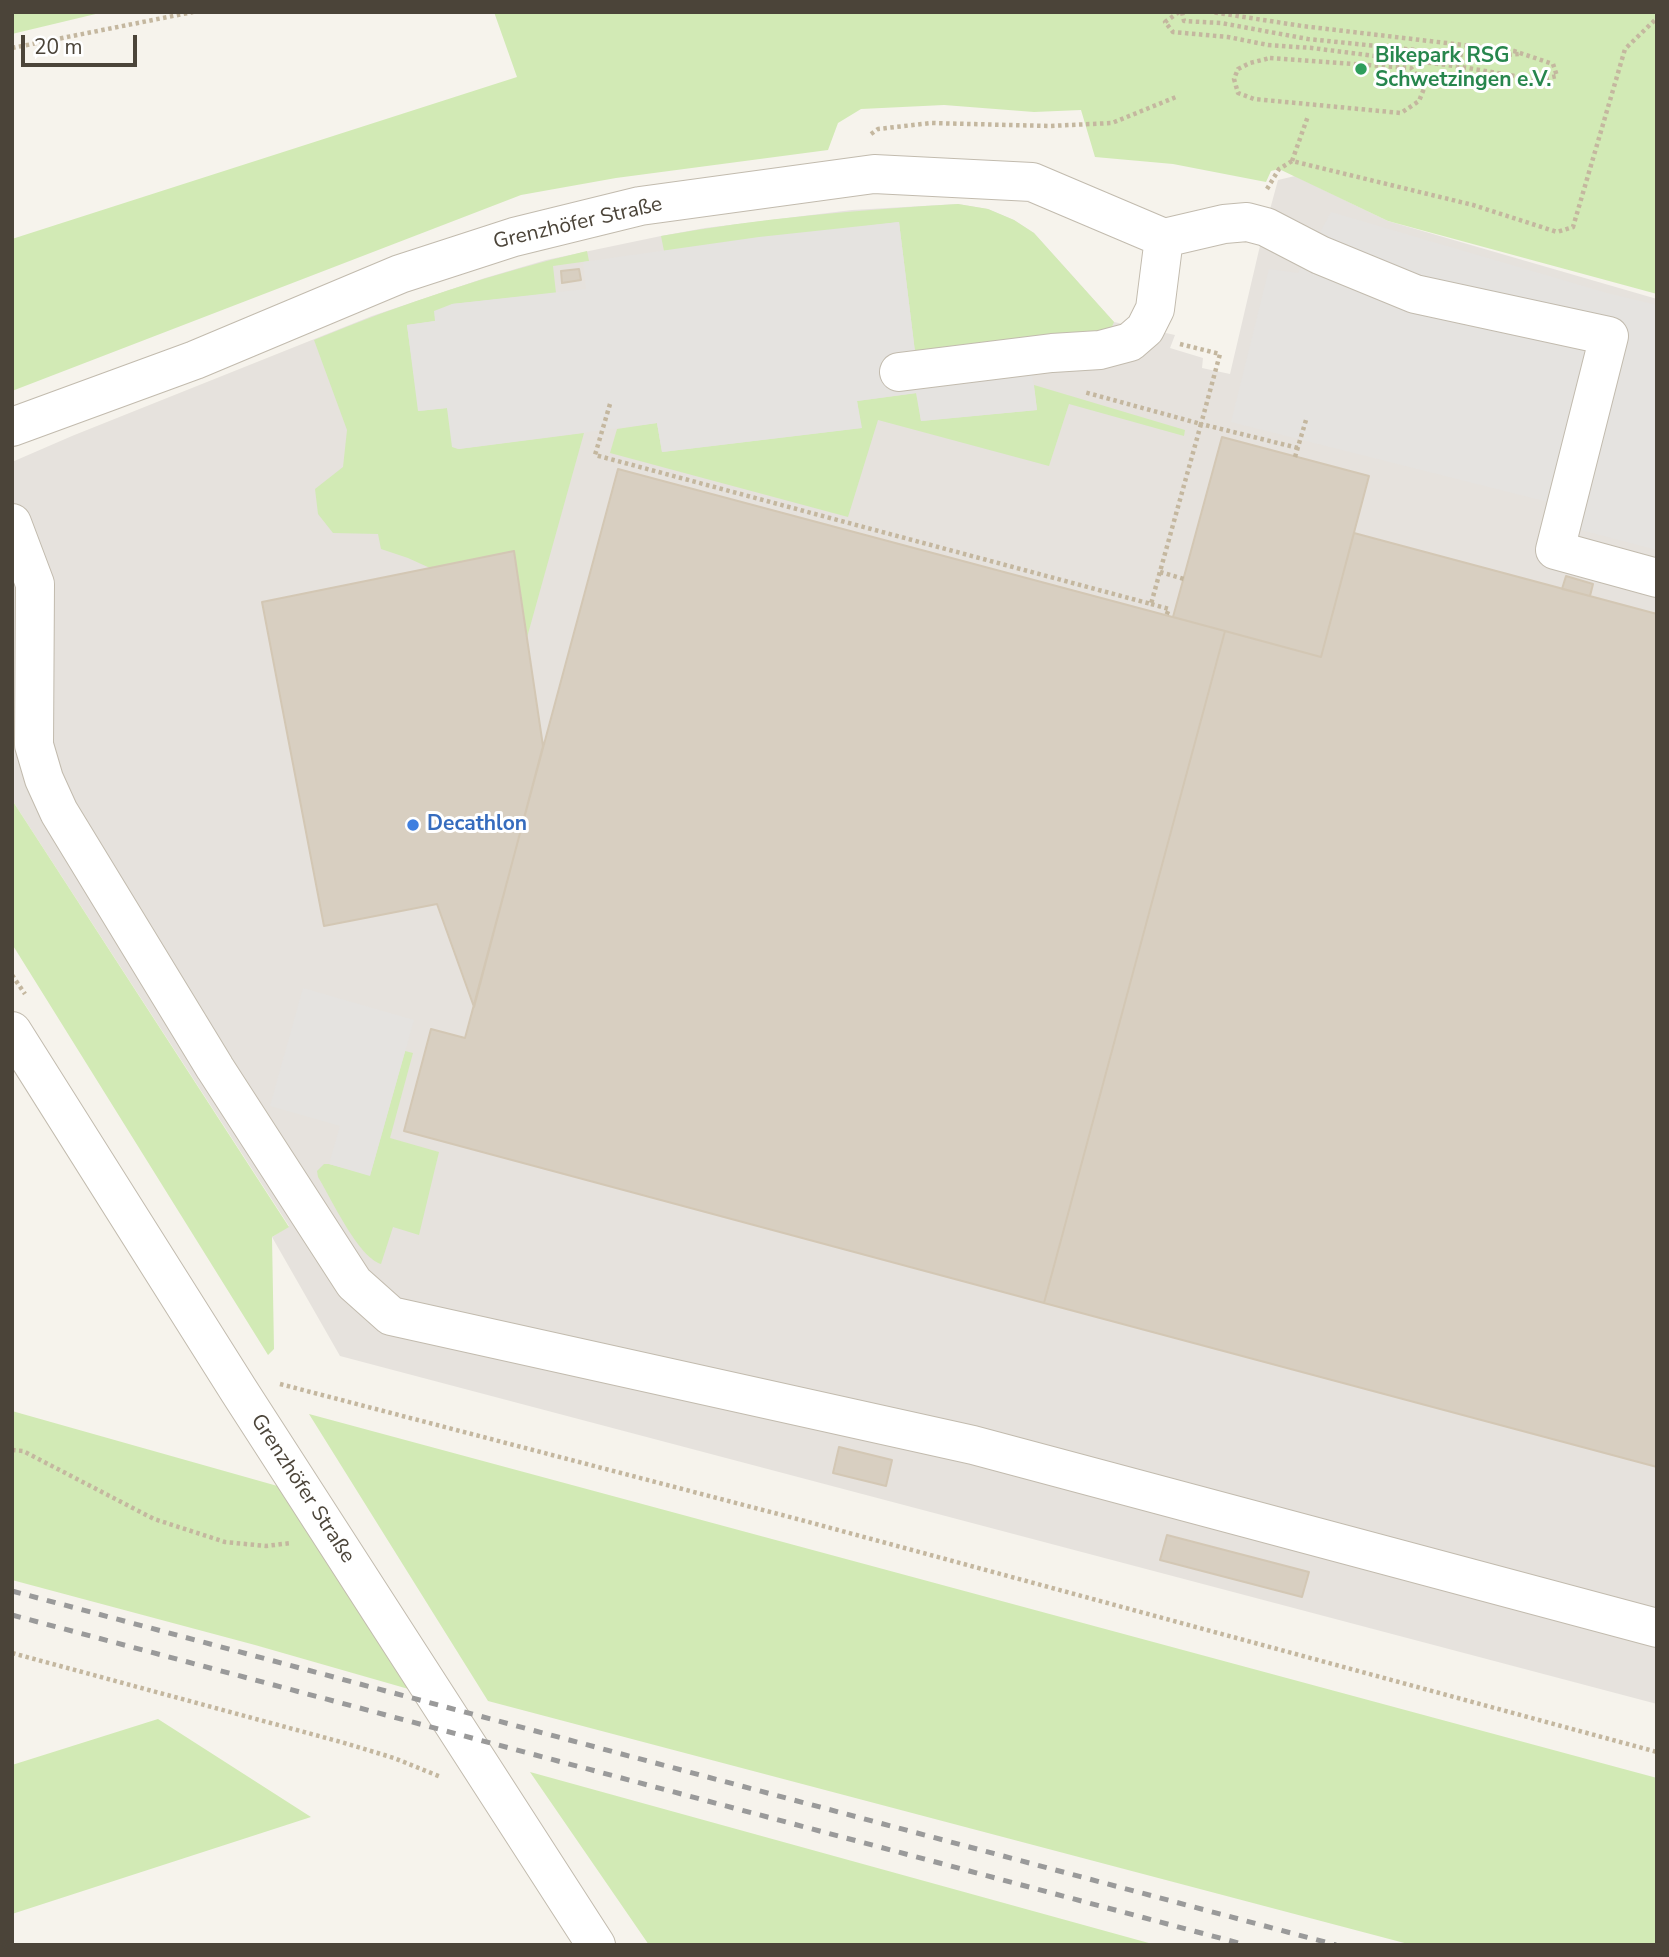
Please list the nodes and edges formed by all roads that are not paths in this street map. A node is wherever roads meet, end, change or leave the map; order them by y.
1 (1164, 238) junction
2 (899, 372) dead end
3 (12, 427) edge
4 (12, 523) edge
5 (1657, 578) edge
6 (12, 1031) edge
7 (1657, 1628) edge
8 (596, 1945) edge

1 - 2 street
1 - 3 street, Grenzhöfer Straße
1 - 5 street
4 - 7 street
6 - 8 street, Grenzhöfer Straße

